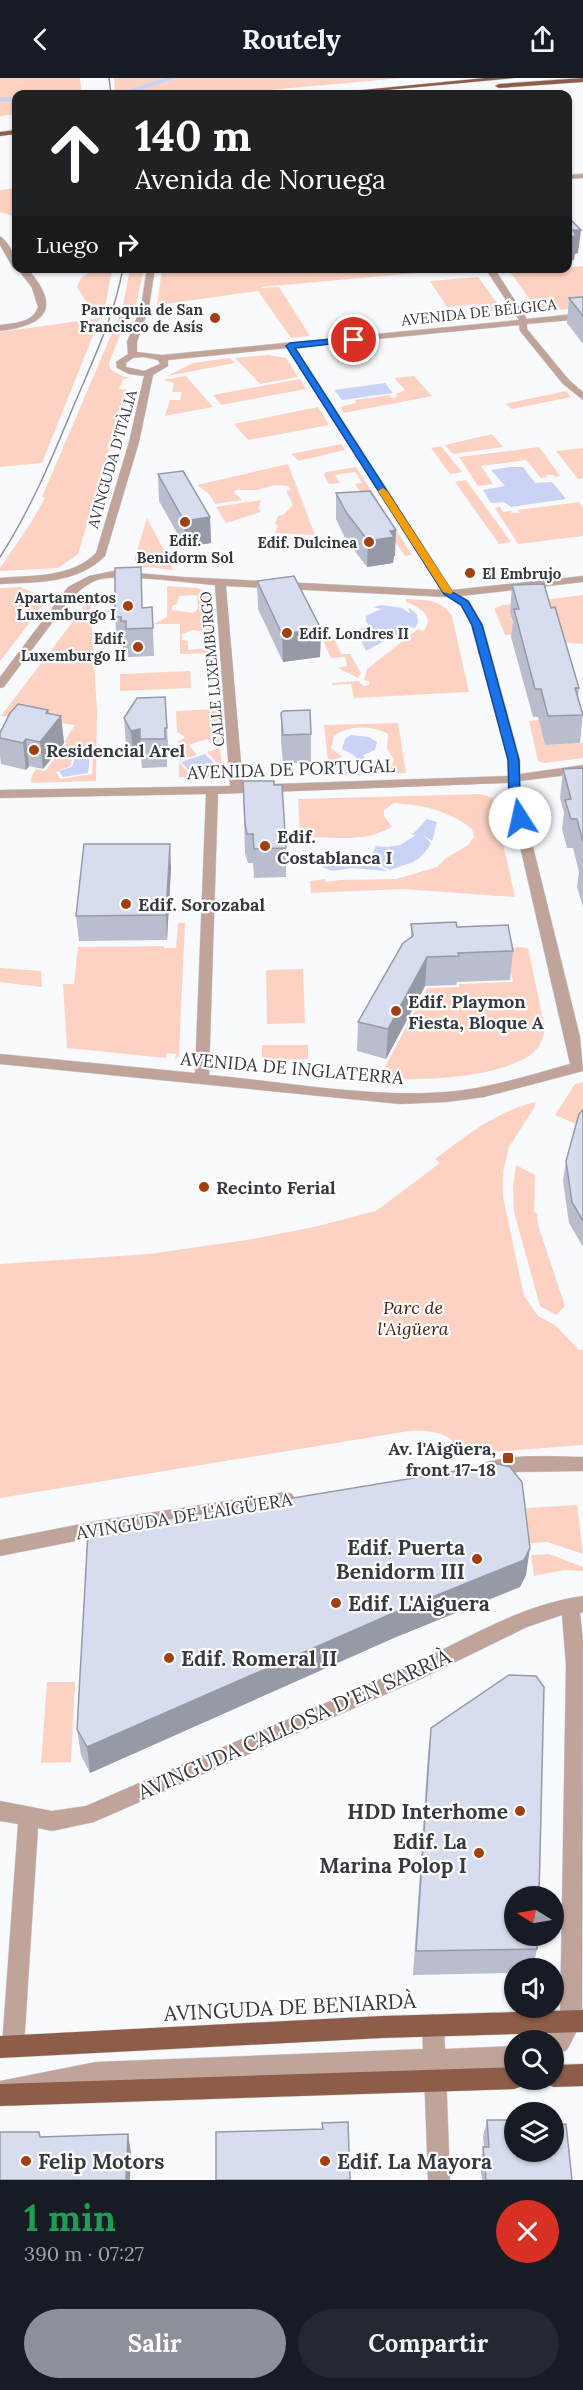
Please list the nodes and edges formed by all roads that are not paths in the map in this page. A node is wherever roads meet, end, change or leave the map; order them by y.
1 (510, 78) edge
2 (583, 80) edge
3 (370, 90) edge
4 (457, 90) edge
5 (0, 238) edge
6 (12, 259) edge
7 (25, 273) edge
8 (150, 273) edge
9 (492, 273) edge
10 (583, 316) edge
11 (523, 322) junction
12 (0, 328) edge
13 (290, 346) junction
14 (133, 355) junction
15 (162, 358) junction
16 (149, 373) junction
17 (583, 397) edge
18 (101, 554) junction
19 (113, 574) junction
20 (63, 575) junction
21 (583, 579) edge
22 (0, 581) edge
23 (220, 582) junction
24 (449, 594) junction
25 (66, 597) junction
26 (0, 685) edge
27 (583, 769) edge
28 (515, 779) junction
29 (212, 790) junction
30 (237, 790) junction
31 (0, 794) edge
32 (0, 1059) edge
33 (580, 1066) edge
34 (202, 1080) junction
35 (583, 1464) edge
36 (474, 1471) edge
37 (299, 1497) edge
38 (0, 1548) edge
39 (577, 1605) edge
40 (0, 1811) edge
41 (29, 1817) junction
42 (577, 2021) edge
43 (433, 2025) junction
44 (564, 2036) edge
45 (6, 2047) edge
46 (504, 2059) edge
47 (434, 2072) junction
48 (583, 2075) edge
49 (564, 2076) edge
50 (504, 2077) edge
51 (0, 2093) edge
52 (440, 2180) edge

1 - 3 main road
2 - 4 main road
5 - 6 street
7 - 12 street
8 - 14 street
9 - 11 street
10 - 11 street, AVENIDA DE BÉLGICA
11 - 13 street, AVENIDA DE BÉLGICA
11 - 17 street
13 - 15 street, AVENIDA DE BÉLGICA
13 - 24 street
14 - 15 street, AVENIDA DE BÉLGICA
14 - 16 street
15 - 16 street
16 - 18 street, AVINGUDA D'ITÀLIA
18 - 19 street
18 - 20 street
19 - 23 street
19 - 25 street
20 - 22 street
20 - 25 street
21 - 24 street
23 - 24 street
23 - 30 street, CALLE LUXEMBURGO
24 - 28 street
25 - 26 street
27 - 28 street, AVENIDA DE PORTUGAL
28 - 30 street, AVENIDA DE PORTUGAL
28 - 33 street
29 - 30 street, AVENIDA DE PORTUGAL
29 - 31 street, AVENIDA DE PORTUGAL
29 - 34 street
32 - 34 street, AVENIDA DE INGLATERRA
33 - 34 street, AVENIDA DE INGLATERRA
35 - 36 street
37 - 38 street, AVINGUDA DE L'AIGÜERA
39 - 41 street, AVINGUDA CALLOSA D'EN SARRIÀ
39 - 42 street
40 - 41 street, AVINGUDA CALLOSA D'EN SARRIÀ
41 - 45 street
42 - 43 main road, AVINGUDA DE BENIARDÀ
42 - 44 street
43 - 45 main road, AVINGUDA DE BENIARDÀ
43 - 47 street
46 - 47 street
47 - 50 main road
47 - 51 main road
47 - 52 street
48 - 49 main road

